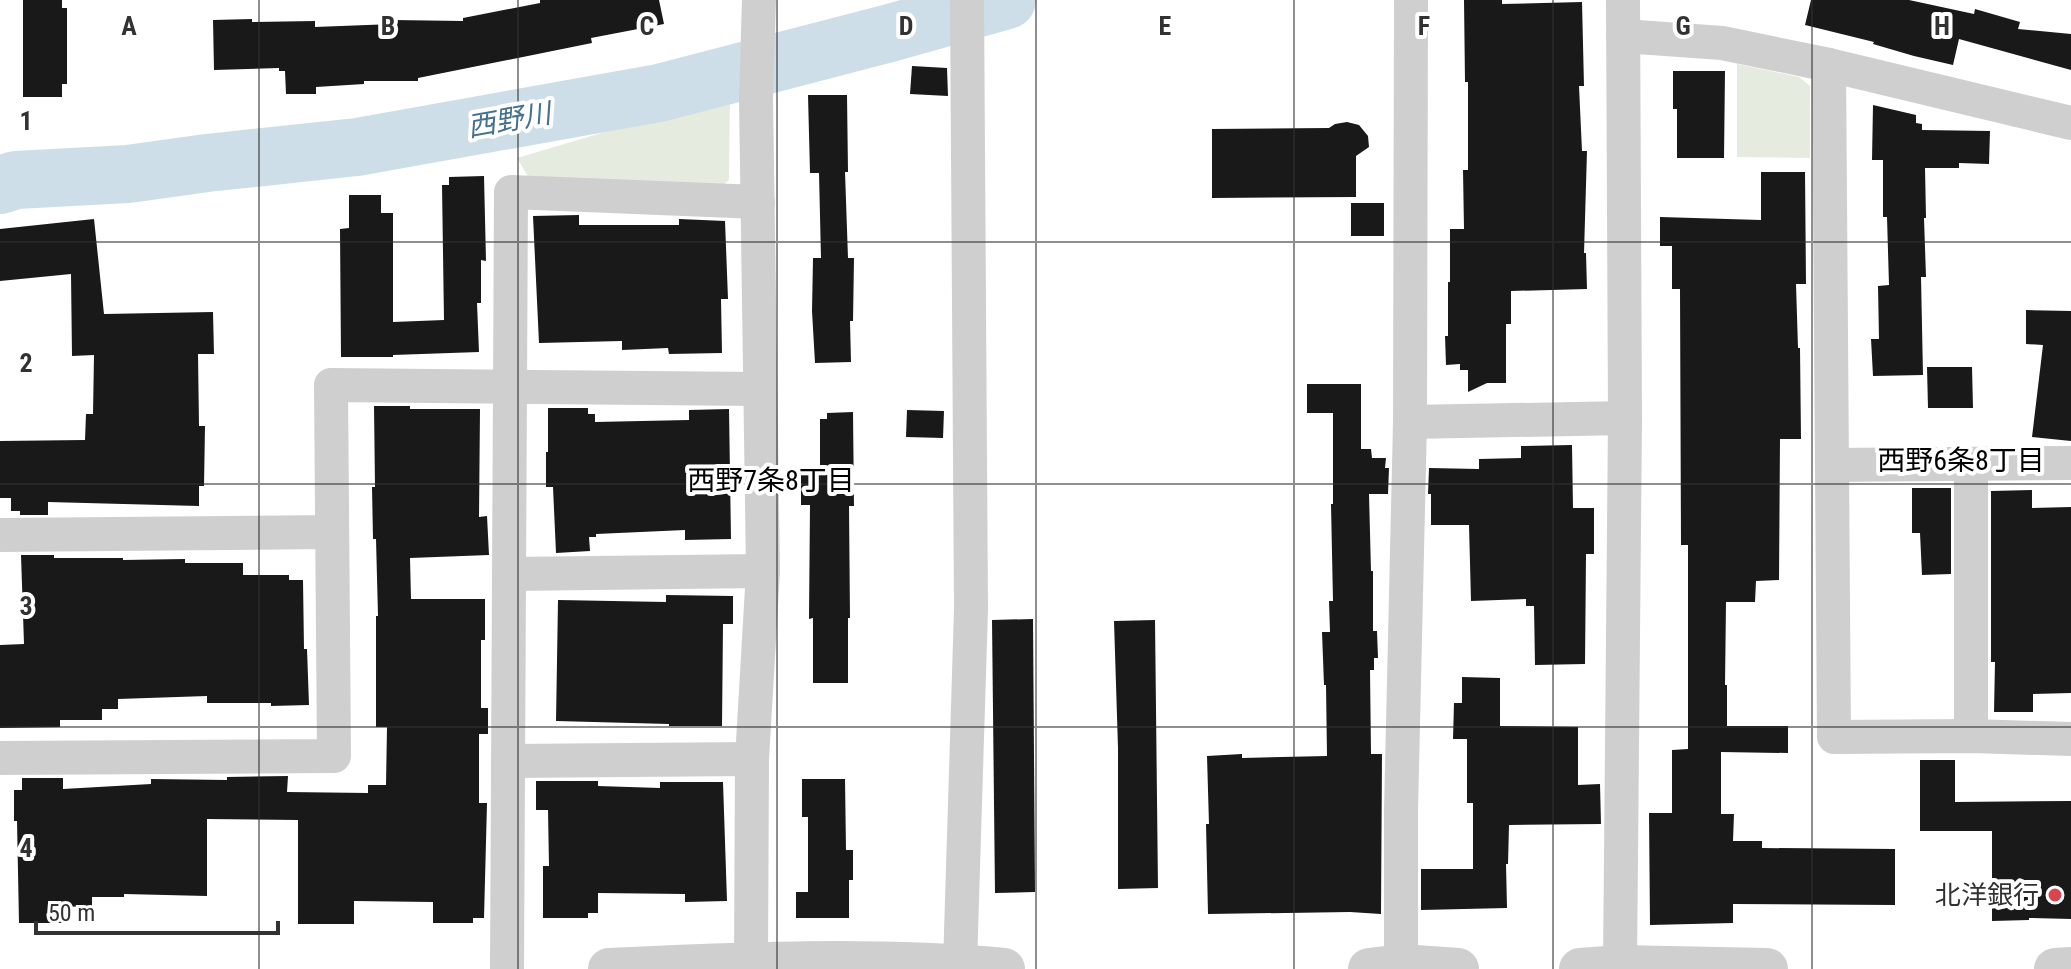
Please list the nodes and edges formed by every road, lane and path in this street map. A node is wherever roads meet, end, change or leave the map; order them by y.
1 (967, 0) edge
2 (1411, 0) edge
3 (1623, 0) edge
4 (759, 9) edge
5 (1623, 36) junction
6 (1829, 65) junction
7 (2071, 123) edge
8 (758, 202) junction
9 (510, 387) junction
10 (760, 389) junction
11 (1625, 418) junction
12 (1410, 422) junction
13 (2071, 463) edge
14 (1971, 464) junction
15 (1832, 465) junction
16 (332, 532) junction
17 (0, 535) edge
18 (763, 571) junction
19 (509, 574) junction
20 (1971, 736) junction
21 (2071, 739) edge
22 (0, 758) edge
23 (752, 759) junction
24 (508, 761) junction
25 (751, 963) junction
26 (944, 966) edge
27 (1620, 966) junction
28 (1385, 967) edge
29 (2071, 968) edge
30 (507, 969) edge
31 (609, 969) edge
32 (1004, 969) edge
33 (1458, 969) edge
34 (1580, 969) edge
35 (1767, 969) edge
36 (2055, 969) edge

1 - 26 street
2 - 12 street
3 - 5 street
4 - 8 street
5 - 6 street
5 - 11 street
6 - 7 street
6 - 15 street
8 - 9 street
8 - 10 street
9 - 10 street
9 - 16 street
9 - 19 street
10 - 18 street
11 - 12 street
11 - 27 street
12 - 28 street
13 - 14 street
14 - 15 street
14 - 20 street
15 - 20 street
16 - 17 street
16 - 22 street
18 - 19 street
18 - 23 street
19 - 24 street
20 - 21 street
23 - 24 street
23 - 25 street
24 - 30 street
25 - 26 street
25 - 31 street
26 - 32 street
27 - 34 street
27 - 35 street
28 - 33 street
29 - 36 street

